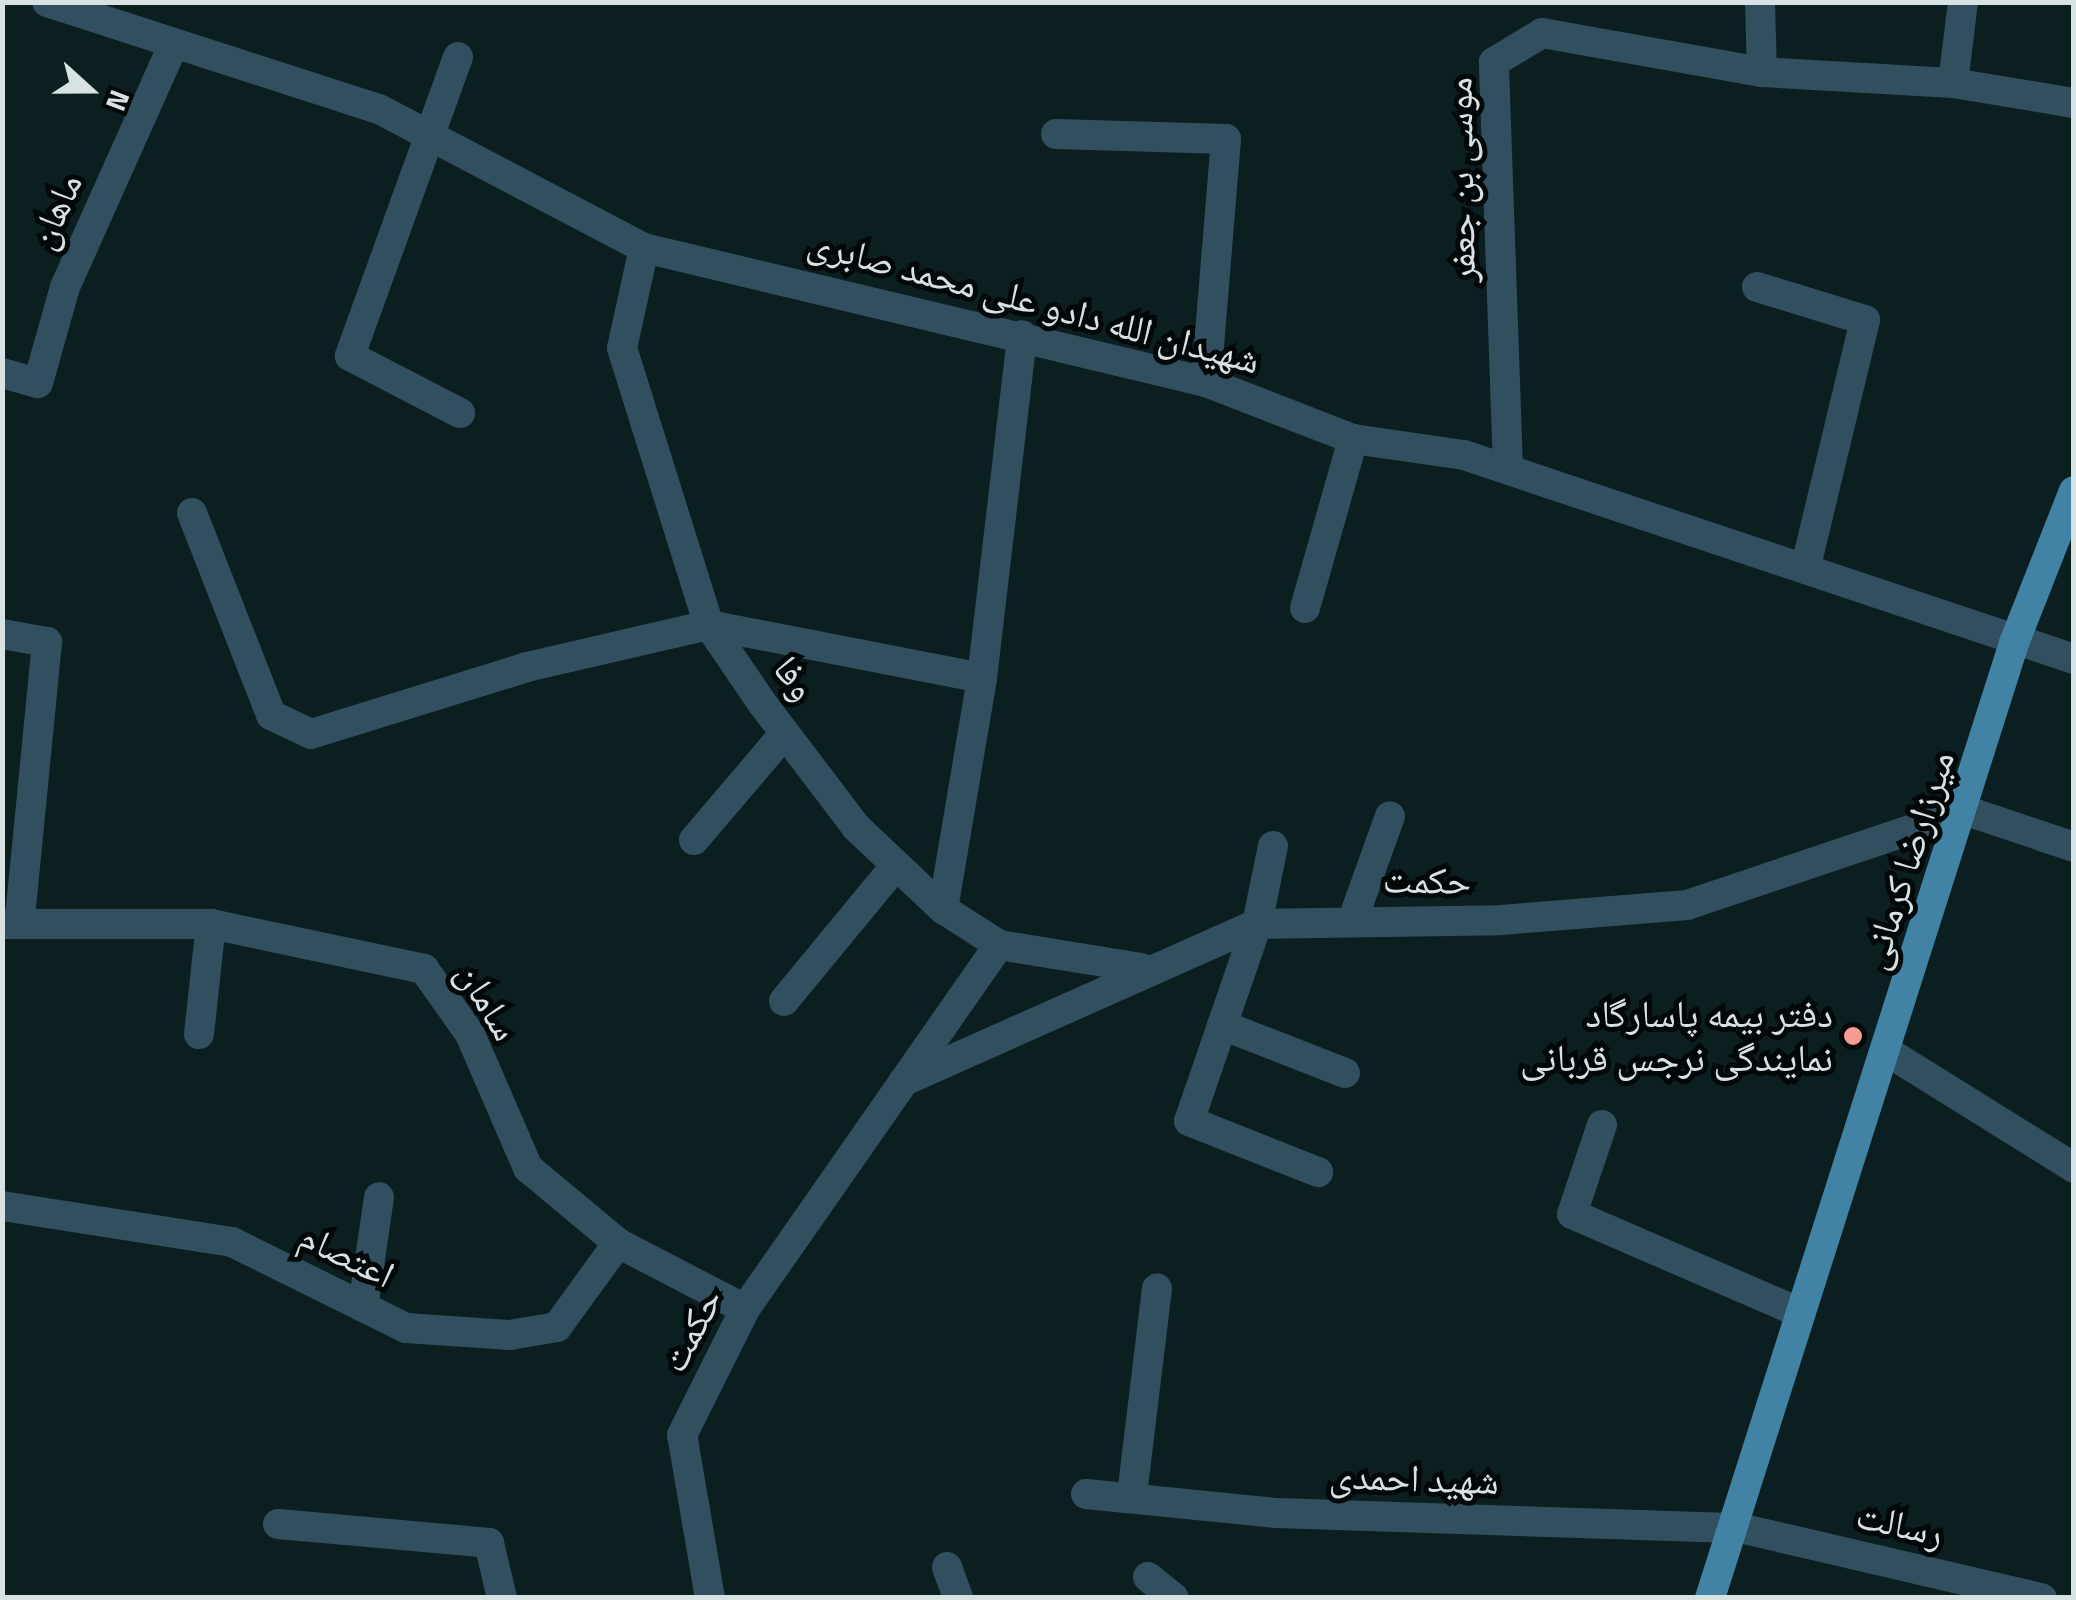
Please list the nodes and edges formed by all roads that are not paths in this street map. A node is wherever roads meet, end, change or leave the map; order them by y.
1 (48, 2) edge
2 (1760, 2) edge
3 (1964, 2) edge
4 (174, 43) junction
5 (458, 57) dead end
6 (1762, 72) junction
7 (1954, 83) junction
8 (2074, 102) edge
9 (424, 132) junction
10 (1056, 134) dead end
11 (644, 248) junction
12 (1757, 286) dead end
13 (1022, 336) junction
14 (2, 374) edge
15 (1206, 382) junction
16 (460, 414) dead end
17 (1353, 438) junction
18 (1508, 468) junction
19 (2074, 491) edge
20 (192, 513) dead end
21 (1805, 569) junction
22 (1305, 608) dead end
23 (709, 625) junction
24 (2, 634) edge
25 (2014, 644) junction
26 (2074, 659) edge
27 (982, 678) junction
28 (785, 733) junction
29 (1968, 812) junction
30 (1390, 816) dead end
31 (694, 840) dead end
32 (1273, 846) dead end
33 (2074, 847) edge
34 (896, 865) junction
35 (943, 909) junction
36 (1353, 919) junction
37 (11, 922) edge
38 (212, 924) junction
39 (1257, 924) junction
40 (999, 945) junction
41 (1141, 968) junction
42 (784, 1001) dead end
43 (1222, 1025) junction
44 (200, 1034) dead end
45 (1888, 1052) junction
46 (1345, 1074) dead end
47 (904, 1081) junction
48 (1602, 1125) dead end
49 (2074, 1168) edge
50 (1318, 1172) dead end
51 (379, 1197) dead end
52 (2, 1206) edge
53 (618, 1243) junction
54 (1157, 1289) dead end
55 (362, 1306) junction
56 (746, 1309) junction
57 (1801, 1314) junction
58 (1086, 1494) dead end
59 (1132, 1495) junction
60 (278, 1524) dead end
61 (1740, 1528) junction
62 (947, 1567) dead end
63 (1148, 1577) dead end
64 (502, 1598) edge
65 (710, 1598) edge
66 (958, 1598) edge
67 (1174, 1598) edge
68 (1710, 1598) edge
69 (2042, 1598) edge

1 - 4 street, شهیدان الله دادو علی محمد صابری
2 - 6 street
3 - 7 street
4 - 9 street, شهیدان الله دادو علی محمد صابری
4 - 14 street, ماهان
5 - 9 street
6 - 7 street, موسی بن جعفر
6 - 18 street, موسی بن جعفر
7 - 8 street, موسی بن جعفر
9 - 11 street, شهیدان الله دادو علی محمد صابری
9 - 16 street
10 - 15 street
11 - 13 street, شهیدان الله دادو علی محمد صابری
11 - 23 street, وفا
12 - 21 street
13 - 15 street, شهیدان الله دادو علی محمد صابری
13 - 27 street
15 - 17 street, شهیدان الله دادو علی محمد صابری
17 - 18 street, شهیدان الله دادو علی محمد صابری
17 - 22 street
18 - 21 street, شهیدان الله دادو علی محمد صابری
19 - 25 main road, میرزارضا کرمانی
20 - 23 street
21 - 25 street, شهیدان الله دادو علی محمد صابری
23 - 27 street
23 - 28 street, وفا
24 - 37 street
25 - 26 street, شهیدان الله دادو علی محمد صابری
25 - 29 main road, میرزارضا کرمانی
27 - 35 street
28 - 31 street
28 - 34 street, وفا
29 - 33 street
29 - 36 street, حکمت
29 - 45 main road, میرزارضا کرمانی
30 - 36 street
32 - 39 street
34 - 35 street, وفا
34 - 42 street
35 - 40 street, وفا
36 - 39 street, حکمت
37 - 38 street, سامان
38 - 44 street
38 - 53 street, سامان
39 - 41 street, حکمت
39 - 43 street
40 - 41 street, وفا
40 - 47 street, حکمت
41 - 47 street, حکمت
43 - 46 street
43 - 50 street
45 - 49 street
45 - 57 main road, میرزارضا کرمانی
47 - 56 street, حکمت
48 - 57 street
51 - 55 street
52 - 55 street, اعتصام
53 - 55 street, اعتصام
53 - 56 street, سامان
54 - 59 street
56 - 65 street, حکمت
57 - 61 main road, میرزارضا کرمانی
58 - 59 street, شهید احمدی
59 - 61 street, شهید احمدی
60 - 64 street
61 - 68 main road, میرزارضا کرمانی
61 - 69 street, رسالت
62 - 66 street
63 - 67 street

